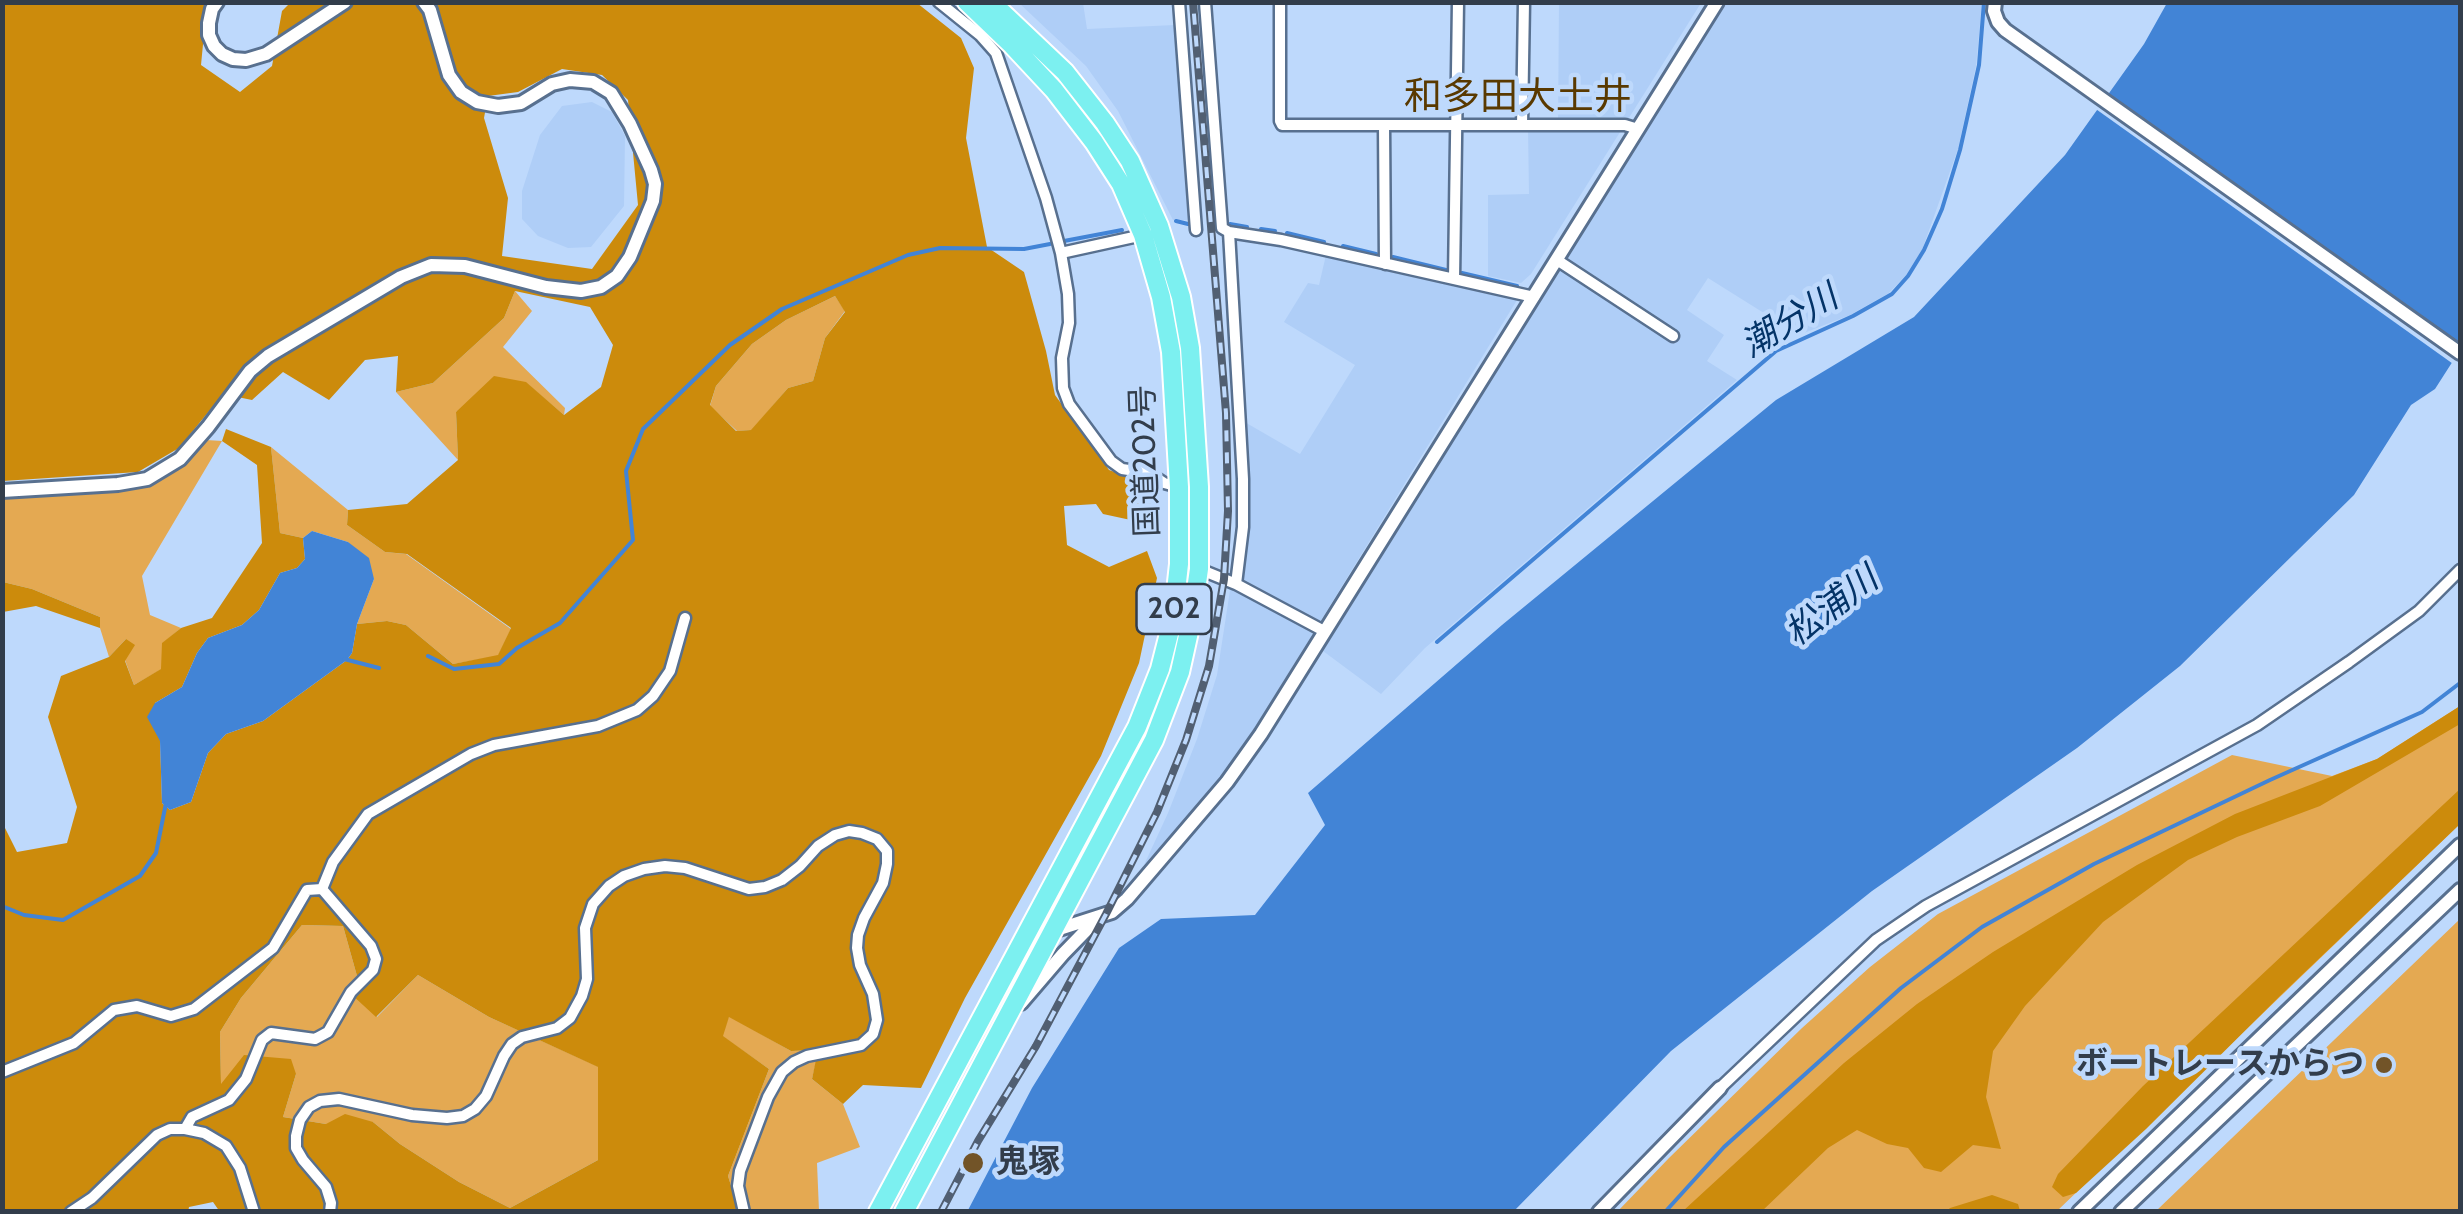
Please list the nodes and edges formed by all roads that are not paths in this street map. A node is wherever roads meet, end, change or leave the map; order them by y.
1 (217, 2) edge
2 (345, 2) edge
3 (424, 2) edge
4 (940, 2) edge
5 (967, 2) edge
6 (991, 2) edge
7 (1179, 2) edge
8 (1205, 2) edge
9 (1280, 2) edge
10 (1458, 2) edge
11 (1524, 2) edge
12 (1717, 2) edge
13 (1995, 2) edge
14 (1004, 49) junction
15 (1384, 125) junction
16 (1458, 125) junction
17 (1522, 125) junction
18 (1638, 129) junction
19 (1196, 230) dead end
20 (1229, 232) junction
21 (1143, 235) junction
22 (1061, 254) junction
23 (1557, 260) junction
24 (1384, 264) junction
25 (1454, 279) junction
26 (1534, 298) junction
27 (1673, 336) dead end
28 (2460, 353) edge
29 (1179, 488) junction
30 (2, 491) edge
31 (1179, 564) junction
32 (1199, 569) junction
33 (2460, 570) edge
34 (1236, 584) junction
35 (685, 618) dead end
36 (1324, 631) junction
37 (2460, 845) edge
38 (322, 889) junction
39 (2460, 890) edge
40 (1100, 916) junction
41 (1054, 931) junction
42 (1010, 965) junction
43 (1004, 1024) junction
44 (2, 1072) edge
45 (1720, 1088) joint
46 (186, 1128) junction
47 (71, 1212) edge
48 (254, 1212) edge
49 (330, 1212) edge
50 (744, 1212) edge
51 (878, 1212) edge
52 (904, 1212) edge
53 (1599, 1212) edge
54 (2080, 1212) edge
55 (2122, 1212) edge

1 - 2 street
3 - 30 street
4 - 14 street
5 - 14 highway, 国道202号 / 202
6 - 32 highway, 国道202号 / 202
7 - 19 street
8 - 20 street
9 - 15 street
10 - 16 street
11 - 17 street
12 - 18 street
13 - 28 street
14 - 21 highway, 国道202号 / 202
14 - 22 street
15 - 16 street
15 - 24 street
16 - 17 street
16 - 25 street
17 - 18 street
18 - 23 street
20 - 24 street
20 - 34 street
21 - 22 street
21 - 29 highway, 国道202号 / 202
22 - 29 street
23 - 26 street
23 - 27 street
24 - 25 street
25 - 26 street
26 - 36 street
29 - 31 highway, 国道202号 / 202
31 - 32 street
31 - 42 highway, 国道202号 / 202
32 - 34 street
32 - 41 highway, 国道202号 / 202
33 - 45 street
34 - 36 street
35 - 38 street
36 - 40 street
37 - 54 street
38 - 44 street
38 - 46 street
39 - 55 street
40 - 41 street
40 - 43 street
41 - 42 street
41 - 43 highway, 国道202号 / 202
42 - 51 highway, 国道202号 / 202
43 - 52 highway, 国道202号 / 202
45 - 53 street
46 - 47 street
46 - 48 street
49 - 50 street

